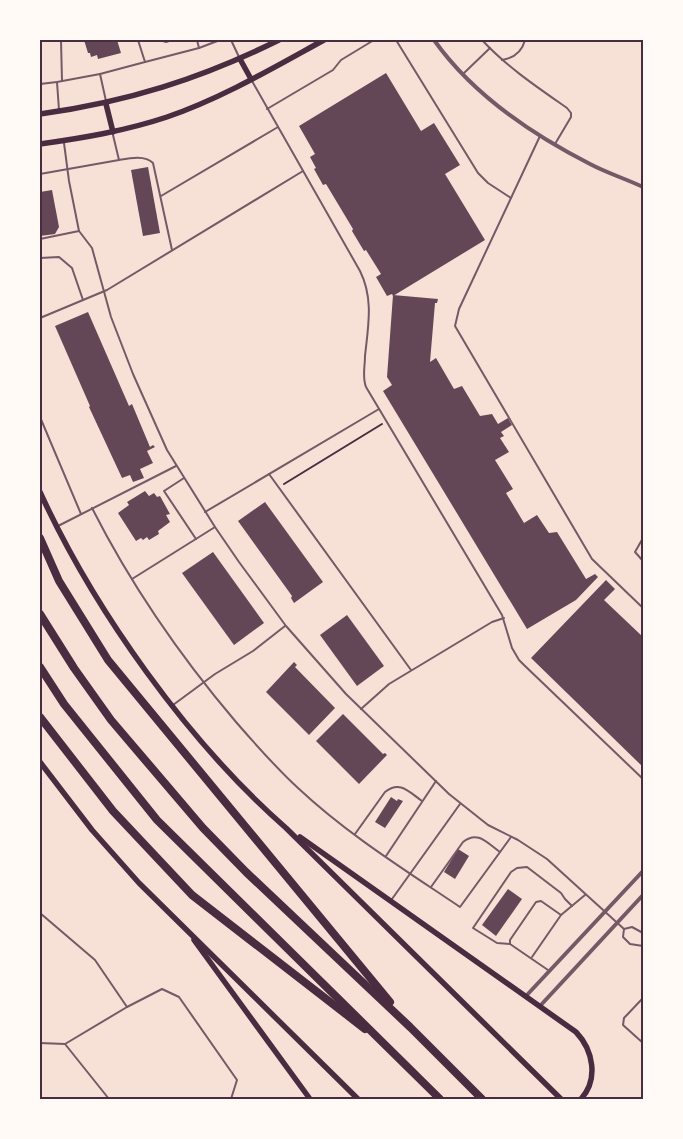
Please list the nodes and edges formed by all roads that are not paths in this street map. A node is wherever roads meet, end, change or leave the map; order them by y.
1 (61, 40) edge
2 (138, 40) edge
3 (160, 40) edge
4 (172, 40) edge
5 (197, 40) edge
6 (220, 40) edge
7 (231, 40) edge
8 (279, 40) edge
9 (324, 40) edge
10 (374, 40) edge
11 (396, 40) edge
12 (434, 40) edge
13 (482, 40) edge
14 (525, 40) edge
15 (199, 48) junction
16 (490, 48) junction
17 (240, 59) junction
18 (502, 60) junction
19 (145, 62) junction
20 (100, 74) junction
21 (463, 74) junction
22 (251, 79) junction
23 (62, 81) junction
24 (57, 82) junction
25 (40, 84) edge
26 (106, 104) junction
27 (267, 109) junction
28 (60, 112) junction
29 (40, 114) edge
30 (278, 127) junction
31 (113, 132) junction
32 (540, 136) junction
33 (63, 141) junction
34 (40, 144) edge
35 (555, 144) junction
36 (119, 160) junction
37 (68, 169) junction
38 (303, 171) junction
39 (40, 174) edge
40 (643, 187) edge
41 (161, 196) junction
42 (511, 198) junction
43 (79, 231) junction
44 (40, 239) edge
45 (172, 250) junction
46 (40, 258) edge
47 (103, 292) junction
48 (83, 300) junction
49 (40, 318) edge
50 (379, 408) junction
51 (40, 417) edge
52 (176, 466) junction
53 (269, 474) junction
54 (184, 478) junction
55 (40, 492) edge
56 (92, 508) junction
57 (205, 512) junction
58 (81, 514) junction
59 (57, 526) junction
60 (215, 527) junction
61 (40, 538) edge
62 (643, 538) edge
63 (196, 539) junction
64 (643, 561) edge
65 (132, 579) junction
66 (643, 608) edge
67 (40, 614) edge
68 (504, 618) junction
69 (286, 626) junction
70 (40, 667) edge
71 (411, 670) junction
72 (203, 682) junction
73 (173, 705) junction
74 (361, 709) junction
75 (40, 717) edge
76 (41, 764) edge
77 (643, 779) edge
78 (436, 781) junction
79 (422, 801) junction
80 (460, 804) junction
81 (286, 828) junction
82 (355, 834) junction
83 (511, 837) junction
84 (500, 852) junction
85 (386, 856) junction
86 (643, 871) edge
87 (410, 874) junction
88 (431, 887) junction
89 (586, 894) junction
90 (643, 895) edge
91 (391, 901) junction
92 (572, 906) junction
93 (604, 912) junction
94 (40, 913) edge
95 (561, 915) junction
96 (616, 923) junction
97 (182, 924) junction
98 (624, 930) junction
99 (643, 934) edge
100 (510, 944) junction
101 (643, 946) edge
102 (532, 957) junction
103 (550, 970) junction
104 (526, 996) junction
105 (643, 998) edge
106 (127, 1006) junction
107 (540, 1006) junction
108 (410, 1027) junction
109 (40, 1043) edge
110 (643, 1043) edge
111 (65, 1044) junction
112 (393, 1051) junction
113 (109, 1099) edge
114 (231, 1099) edge
115 (310, 1099) edge
116 (358, 1099) edge
117 (440, 1099) edge
118 (482, 1099) edge
119 (561, 1099) edge
120 (581, 1099) edge

1 - 23 lane
2 - 19 lane
3 - 4 lane
5 - 15 lane
6 - 15 lane
7 - 17 lane
8 - 17 main road
9 - 22 main road
10 - 27 lane
11 - 42 lane
12 - 21 street
13 - 16 lane
14 - 18 lane
15 - 19 lane
16 - 18 lane
16 - 21 lane
17 - 22 main road
17 - 26 main road
18 - 35 lane
19 - 20 lane
20 - 23 lane
20 - 26 lane
21 - 32 street
22 - 27 lane
22 - 31 main road
23 - 24 lane
24 - 25 lane
24 - 28 lane
26 - 28 main road
26 - 31 main road
27 - 30 lane
28 - 29 main road
30 - 38 lane
30 - 41 lane
31 - 33 main road
31 - 36 lane
32 - 35 street
32 - 42 lane
33 - 34 main road
33 - 37 lane
35 - 40 street
36 - 37 lane
36 - 41 lane
37 - 39 lane
37 - 43 lane
38 - 45 lane
38 - 50 lane
41 - 45 lane
42 - 66 lane
43 - 44 lane
43 - 47 lane
45 - 47 lane
46 - 48 lane
47 - 48 lane
47 - 52 lane
48 - 49 lane
50 - 53 lane
50 - 68 lane
51 - 58 lane
52 - 54 lane
52 - 56 lane
53 - 57 lane
53 - 71 lane
54 - 57 lane
54 - 63 lane
55 - 59 main road
56 - 58 lane
56 - 65 lane
57 - 60 lane
58 - 59 lane
59 - 73 main road
60 - 63 lane
60 - 69 lane
61 - 108 highway
62 - 64 lane
63 - 65 lane
65 - 72 lane
67 - 108 highway
68 - 71 lane
68 - 77 lane
69 - 72 lane
69 - 74 lane
70 - 112 highway
71 - 74 lane
72 - 73 lane
72 - 82 lane
73 - 81 main road
74 - 78 lane
75 - 112 highway
76 - 97 main road
78 - 79 lane
78 - 80 lane
79 - 82 lane
79 - 85 lane
80 - 83 lane
80 - 87 lane
81 - 91 main road
81 - 119 main road
82 - 85 lane
83 - 84 lane
83 - 89 lane
84 - 88 lane
84 - 88 lane
85 - 87 lane
86 - 93 street
87 - 88 lane
87 - 91 lane
89 - 92 lane
89 - 93 lane
90 - 96 street
91 - 104 main road
92 - 95 lane
92 - 100 lane
93 - 96 lane
93 - 103 street
94 - 106 lane
95 - 100 lane
95 - 102 lane
96 - 98 lane
96 - 107 street
97 - 115 main road
97 - 116 main road
98 - 99 lane
98 - 101 lane
100 - 102 lane
102 - 103 lane
103 - 104 street
104 - 107 main road
105 - 110 lane
106 - 111 lane
106 - 114 lane
107 - 120 main road
108 - 118 highway
109 - 111 lane
111 - 113 lane
112 - 117 highway

